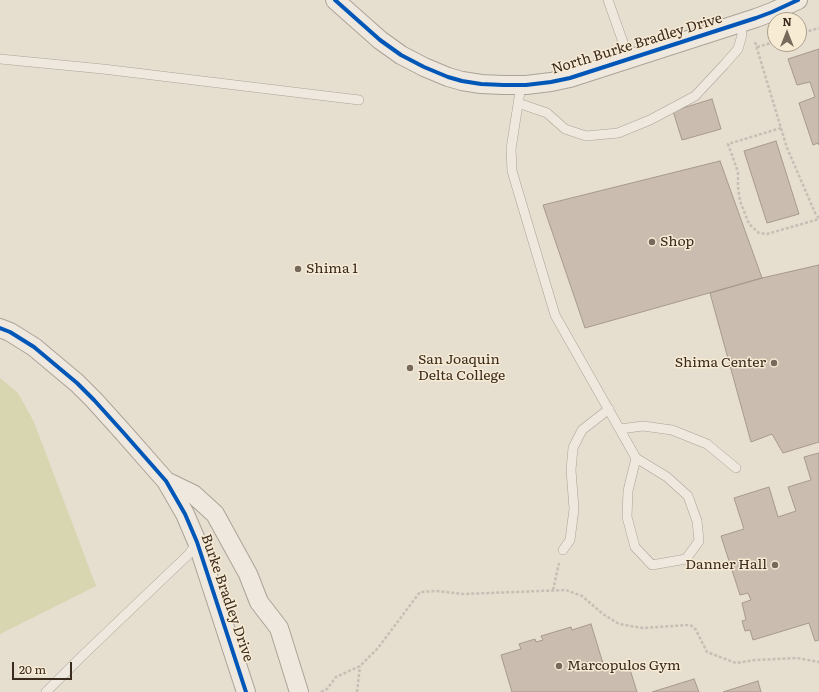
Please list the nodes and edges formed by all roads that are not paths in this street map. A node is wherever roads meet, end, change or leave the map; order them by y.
1 (335, 0) edge
2 (608, 0) edge
3 (798, 0) edge
4 (745, 22) junction
5 (0, 59) edge
6 (629, 59) junction
7 (521, 85) junction
8 (359, 100) dead end
9 (518, 103) junction
10 (0, 328) edge
11 (609, 409) junction
12 (620, 429) junction
13 (636, 458) junction
14 (736, 468) dead end
15 (166, 481) junction
16 (197, 542) junction
17 (563, 550) road end
18 (46, 692) edge
19 (246, 692) edge
20 (299, 692) edge

1 - 7 street, North Burke Bradley Drive
2 - 6 lane
3 - 4 street, North Burke Bradley Drive
4 - 6 street, North Burke Bradley Drive
4 - 9 lane
5 - 8 lane
6 - 7 street, North Burke Bradley Drive
7 - 9 lane
9 - 11 lane
10 - 15 street, Burke Bradley Drive
11 - 12 lane
11 - 17 lane
12 - 13 lane
12 - 14 lane
13 - 13 lane
15 - 16 street, Burke Bradley Drive
15 - 20 street, Burke Bradley Drive
16 - 18 lane
16 - 19 street, Burke Bradley Drive

